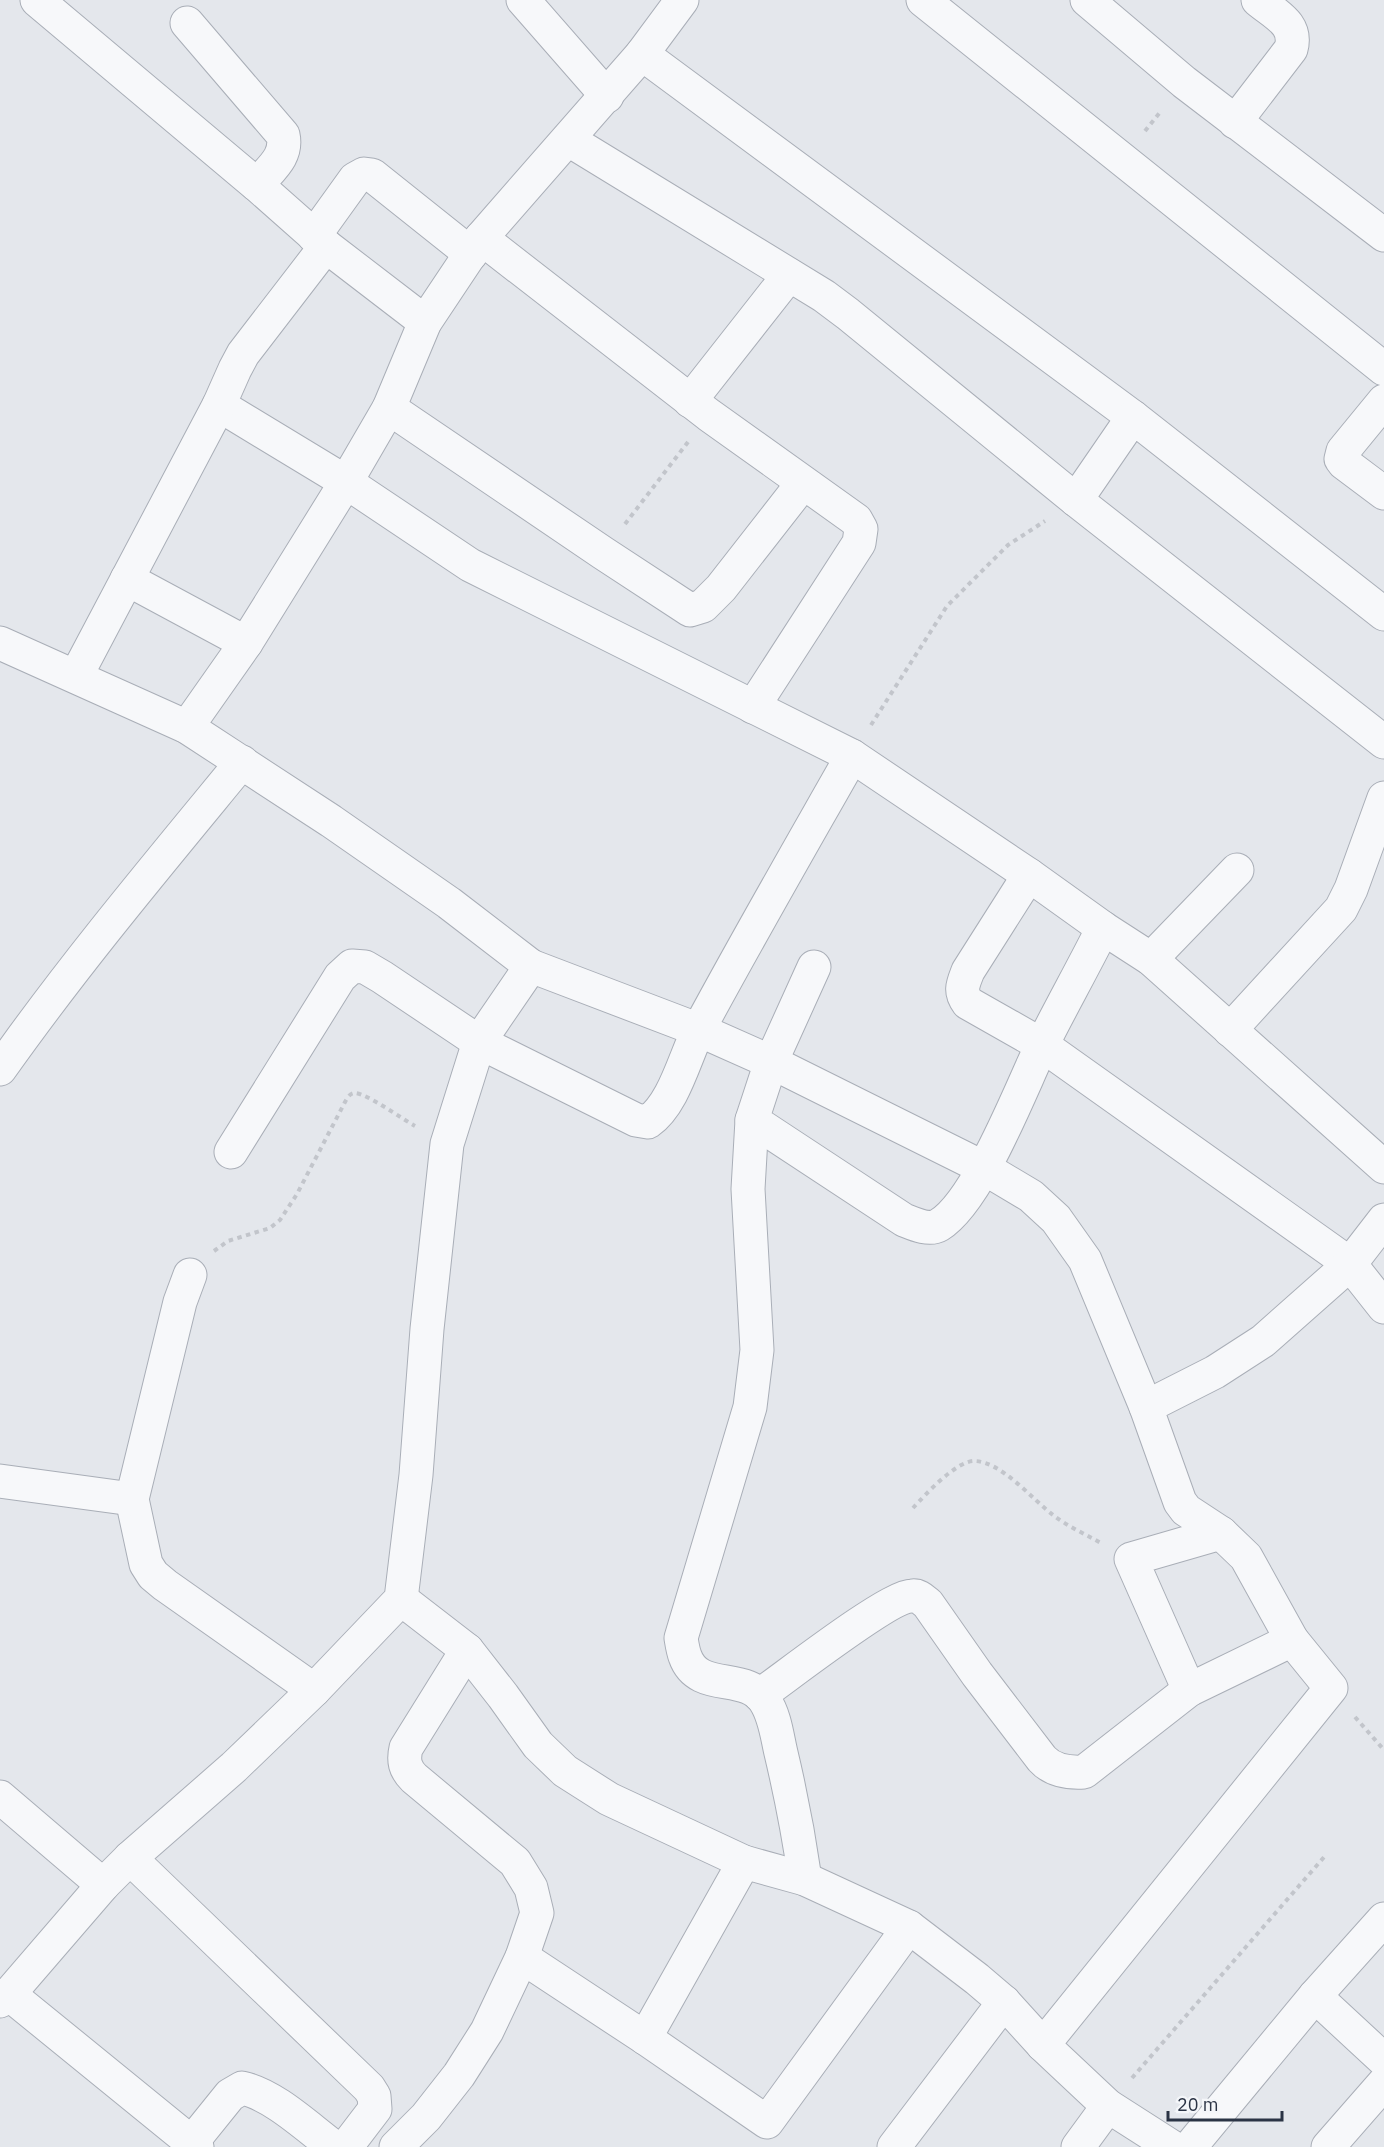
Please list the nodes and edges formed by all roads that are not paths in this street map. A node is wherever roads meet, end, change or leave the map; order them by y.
1 (37, 0) edge
2 (523, 0) edge
3 (682, 0) edge
4 (923, 0) edge
5 (1087, 0) edge
6 (1258, 0) edge
7 (187, 23) dead end
8 (642, 54) junction
9 (607, 96) junction
10 (1235, 122) junction
11 (569, 140) junction
12 (257, 185) junction
13 (1384, 236) edge
14 (320, 241) junction
15 (476, 246) junction
16 (789, 275) junction
17 (425, 322) junction
18 (1384, 369) edge
19 (1384, 401) edge
20 (219, 405) junction
21 (389, 408) junction
22 (699, 408) junction
23 (1132, 417) junction
24 (345, 482) junction
25 (803, 483) junction
26 (1384, 493) edge
27 (1076, 500) junction
28 (127, 579) junction
29 (1384, 614) edge
30 (0, 642) edge
31 (246, 643) junction
32 (76, 676) junction
33 (753, 707) junction
34 (187, 727) junction
35 (1384, 742) edge
36 (852, 756) junction
37 (242, 762) junction
38 (1384, 798) edge
39 (1237, 870) dead end
40 (1029, 875) junction
41 (1103, 928) junction
42 (1151, 959) junction
43 (531, 966) junction
44 (814, 967) dead end
45 (699, 1030) junction
46 (1230, 1030) junction
47 (480, 1042) junction
48 (1042, 1045) junction
49 (771, 1062) junction
50 (0, 1070) edge
51 (752, 1120) junction
52 (231, 1152) dead end
53 (1384, 1167) edge
54 (984, 1168) junction
55 (1384, 1220) edge
56 (1350, 1264) junction
57 (190, 1275) road end
58 (1384, 1307) edge
59 (1146, 1407) junction
60 (0, 1481) edge
61 (132, 1498) junction
62 (1221, 1533) junction
63 (401, 1599) junction
64 (1292, 1640) junction
65 (467, 1650) junction
66 (314, 1690) junction
67 (1189, 1690) junction
68 (760, 1695) junction
69 (0, 1797) edge
70 (130, 1858) junction
71 (744, 1862) junction
72 (806, 1879) junction
73 (103, 1885) junction
74 (1384, 1919) edge
75 (909, 1927) junction
76 (522, 1957) junction
77 (1315, 1996) junction
78 (4, 1997) edge
79 (1004, 2002) junction
80 (645, 2038) junction
81 (1043, 2045) junction
82 (1384, 2060) edge
83 (1384, 2083) edge
84 (1108, 2106) junction
85 (192, 2145) edge
86 (334, 2147) edge
87 (346, 2147) edge
88 (396, 2147) edge
89 (894, 2147) edge
90 (1078, 2147) edge
91 (1172, 2147) edge
92 (1190, 2147) edge
93 (1328, 2147) edge

1 - 12 street
2 - 9 street
3 - 8 street
4 - 18 street
5 - 10 street
6 - 10 street
7 - 12 street
8 - 9 street
8 - 23 street
9 - 11 street
10 - 13 street
11 - 15 street
11 - 16 street
12 - 14 street
14 - 15 street
14 - 17 street
14 - 20 street
15 - 17 street
15 - 22 street
16 - 22 street
16 - 27 street
17 - 21 street
19 - 26 street
20 - 24 street
20 - 28 street
21 - 24 street
21 - 25 street
22 - 25 street
23 - 27 street
23 - 29 street
24 - 31 street
24 - 33 street
25 - 33 street
27 - 35 street
28 - 31 street
28 - 32 street
30 - 32 street
31 - 34 street
32 - 34 street
33 - 36 street
34 - 37 street
36 - 40 street
36 - 45 street
37 - 43 street
37 - 50 street
38 - 46 street
39 - 42 street
40 - 41 street
40 - 48 street
41 - 42 street
41 - 48 street
42 - 46 street
43 - 45 street
43 - 47 street
44 - 49 street
45 - 47 street
45 - 49 street
46 - 53 street
47 - 52 street
47 - 63 street
48 - 54 street
48 - 56 street
49 - 51 street
49 - 54 street
51 - 54 street
51 - 68 street
54 - 59 street
55 - 56 street
56 - 58 street
56 - 59 street
57 - 61 street
59 - 62 street
60 - 61 street
61 - 66 street
62 - 64 street
62 - 67 street
63 - 65 street
63 - 66 street
64 - 67 street
64 - 81 street
65 - 71 street
65 - 76 street
66 - 70 street
67 - 68 street
68 - 72 street
69 - 73 street
70 - 73 street
70 - 87 street
71 - 72 street
71 - 80 street
72 - 75 street
73 - 78 street
74 - 77 street
75 - 79 street
75 - 80 street
76 - 80 street
76 - 88 street
77 - 82 street
77 - 92 street
78 - 85 street
79 - 81 street
79 - 89 street
81 - 84 street
83 - 93 street
84 - 90 street
84 - 91 street
85 - 86 street

